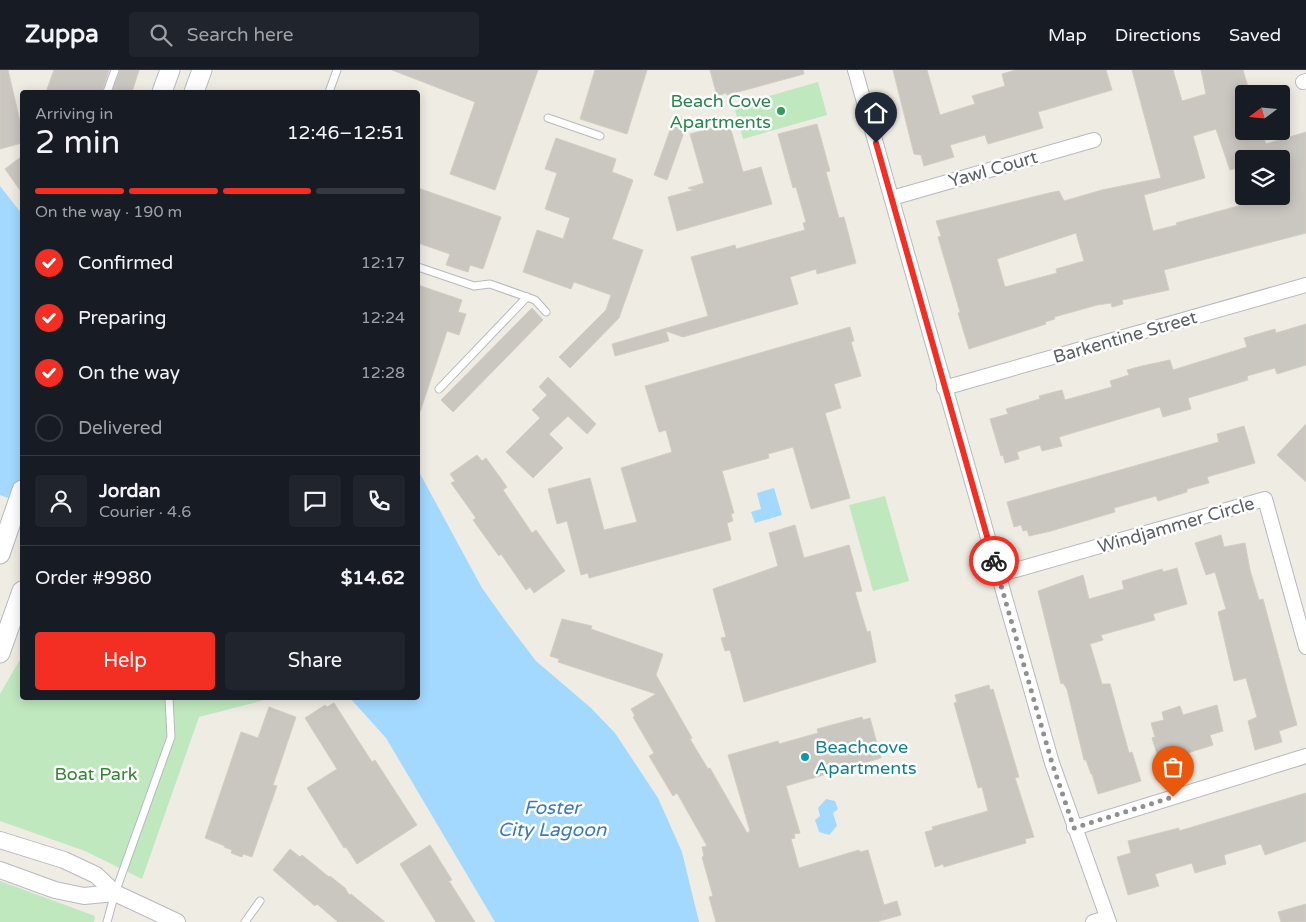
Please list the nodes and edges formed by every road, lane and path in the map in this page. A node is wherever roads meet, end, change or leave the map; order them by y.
1 (115, 70) edge
2 (170, 70) edge
3 (202, 70) edge
4 (337, 70) edge
5 (855, 70) edge
6 (108, 90) edge
7 (163, 90) edge
8 (195, 90) edge
9 (330, 90) edge
10 (548, 118) dead end
11 (600, 136) dead end
12 (1094, 140) dead end
13 (892, 198) junction
14 (420, 268) edge
15 (1306, 285) edge
16 (527, 297) junction
17 (546, 312) dead end
18 (944, 388) junction
19 (440, 389) dead end
20 (20, 496) edge
21 (0, 554) edge
22 (998, 575) junction
23 (20, 597) edge
24 (1306, 647) edge
25 (0, 653) edge
26 (169, 700) edge
27 (1306, 756) edge
28 (1074, 828) junction
29 (0, 840) edge
30 (0, 870) edge
31 (115, 893) junction
32 (260, 900) dead end
33 (1108, 920) edge
34 (107, 922) edge
35 (177, 922) edge
36 (245, 922) edge
37 (1093, 922) edge

1 - 6 lane
2 - 7 main road
3 - 8 main road
4 - 9 lane
5 - 13 street
10 - 11 lane
12 - 13 street, Yawl Court
13 - 18 street
14 - 16 lane
15 - 18 street, Barkentine Street
16 - 17 lane
16 - 19 lane
18 - 22 street
20 - 21 main road
22 - 24 street, Windjammer Circle
22 - 28 street
23 - 25 main road
26 - 31 lane
27 - 28 street
28 - 33 street
29 - 31 street
30 - 31 street
31 - 34 lane
31 - 35 street
32 - 36 lane
33 - 37 street

